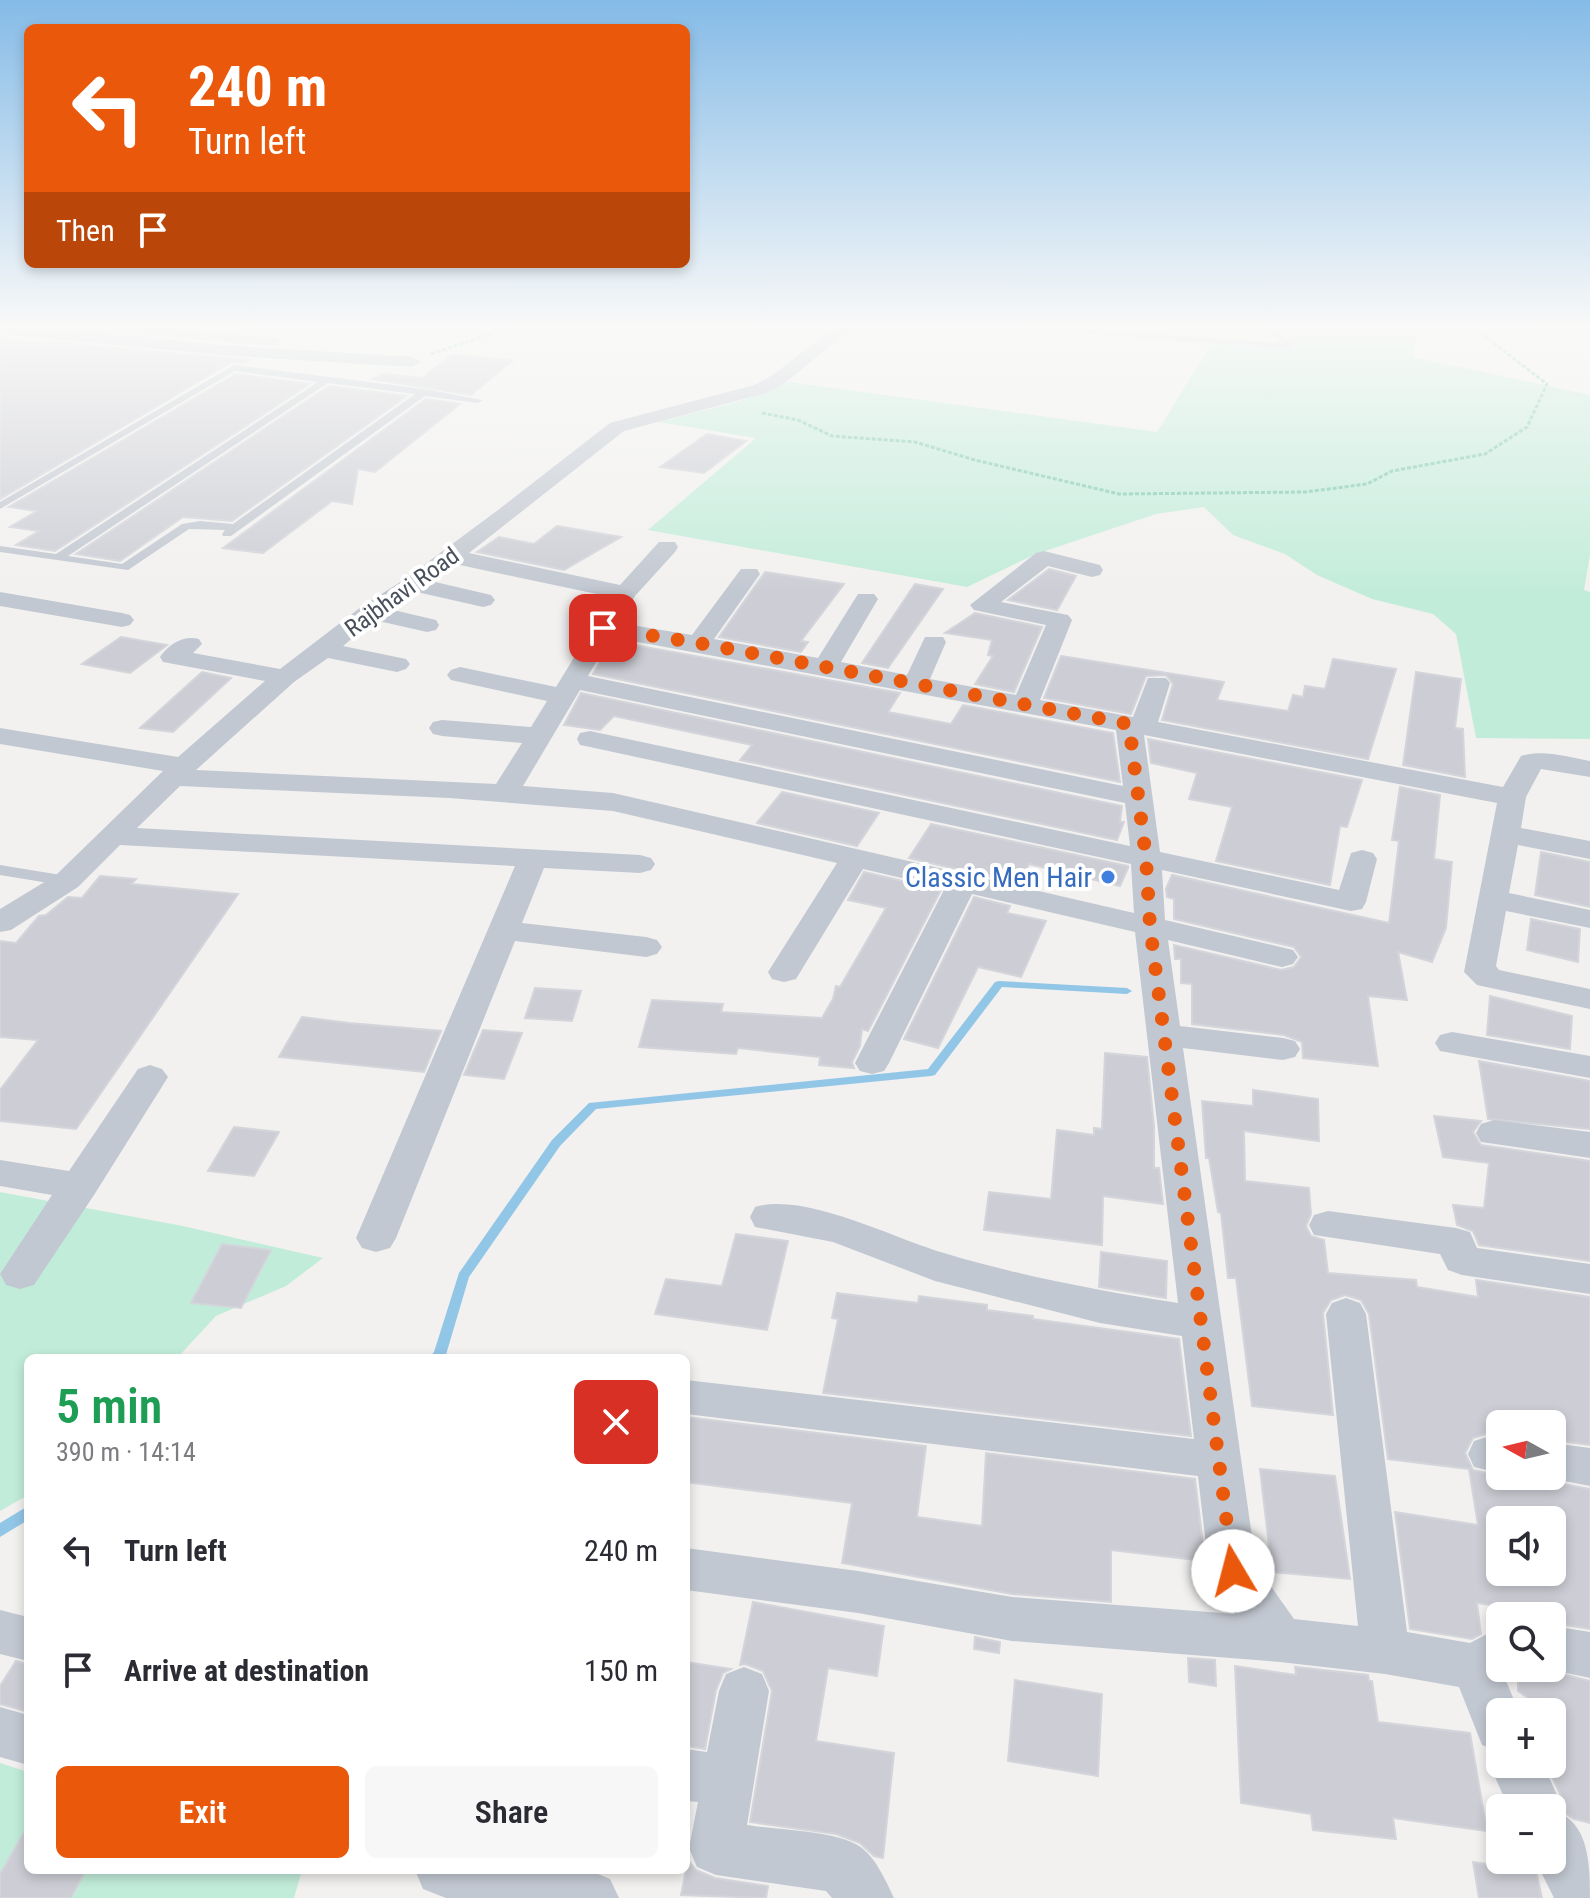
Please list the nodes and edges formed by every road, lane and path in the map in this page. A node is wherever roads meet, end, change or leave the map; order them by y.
1 (152, 417) edge
2 (271, 417) edge
3 (390, 417) edge
4 (655, 417) edge
5 (777, 417) edge
6 (1532, 417) edge
7 (0, 506) edge
8 (236, 528) junction
9 (222, 537) dead end
10 (667, 547) dead end
11 (0, 549) edge
12 (450, 556) junction
13 (58, 558) junction
14 (1092, 570) dead end
15 (749, 574) dead end
16 (413, 584) junction
17 (625, 593) junction
18 (866, 599) dead end
19 (483, 600) dead end
20 (4, 603) edge
21 (369, 612) junction
22 (122, 620) dead end
23 (427, 625) dead end
24 (603, 628) junction
25 (934, 642) dead end
26 (698, 643) junction
27 (190, 644) dead end
28 (324, 650) junction
29 (397, 664) dead end
30 (825, 668) junction
31 (460, 675) dead end
32 (285, 677) junction
33 (1157, 683) dead end
34 (915, 685) junction
35 (568, 688) junction
36 (1025, 705) junction
37 (1136, 726) junction
38 (442, 728) dead end
39 (0, 736) edge
40 (537, 736) junction
41 (590, 739) dead end
42 (1590, 769) edge
43 (179, 772) junction
44 (506, 791) junction
45 (1137, 797) junction
46 (1512, 797) junction
47 (1506, 834) junction
48 (113, 836) junction
49 (1590, 850) edge
50 (855, 857) junction
51 (533, 858) junction
52 (1146, 858) junction
53 (1362, 859) dead end
54 (640, 864) dead end
55 (1, 867) edge
56 (67, 881) junction
57 (963, 882) junction
58 (1493, 899) junction
59 (1590, 919) edge
60 (0, 923) edge
61 (1150, 926) junction
62 (501, 930) junction
63 (646, 947) dead end
64 (1282, 957) dead end
65 (784, 972) dead end
66 (1590, 999) edge
67 (1164, 1035) junction
68 (1452, 1043) dead end
69 (1283, 1049) dead end
70 (872, 1063) dead end
71 (1590, 1067) edge
72 (150, 1077) dead end
73 (1494, 1133) dead end
74 (1590, 1145) edge
75 (0, 1173) edge
76 (81, 1186) junction
77 (769, 1217) dead end
78 (1328, 1225) dead end
79 (376, 1238) dead end
80 (20, 1274) dead end
81 (1590, 1279) edge
82 (1346, 1314) dead end
83 (1203, 1323) junction
84 (690, 1397) edge
85 (1219, 1460) junction
86 (1566, 1464) edge
87 (1590, 1467) edge
88 (690, 1570) edge
89 (0, 1632) edge
90 (24, 1638) edge
91 (1280, 1640) junction
92 (1385, 1651) junction
93 (1566, 1651) edge
94 (1590, 1655) edge
95 (1486, 1659) edge
96 (744, 1691) dead end
97 (707, 1778) edge
98 (1566, 1865) edge
99 (463, 1874) edge
100 (591, 1898) edge
101 (866, 1898) edge
102 (1583, 1898) edge

1 - 7 lane
2 - 13 lane
3 - 8 lane
4 - 12 street, Rajbhavi Road
5 - 6 path
8 - 9 lane
8 - 13 lane
10 - 17 street
11 - 13 lane
12 - 16 street, Rajbhavi Road
12 - 17 street
14 - 36 street
15 - 26 street
16 - 19 street
16 - 21 street, Rajbhavi Road
17 - 24 street
18 - 30 street
20 - 22 street
21 - 23 street
21 - 28 street, Rajbhavi Road
24 - 26 street
24 - 35 street
25 - 34 street
26 - 30 street
27 - 32 street
28 - 29 street
28 - 32 street, Rajbhavi Road
30 - 34 street
31 - 35 street
32 - 43 street, Rajbhavi Road
33 - 37 street
34 - 36 street
35 - 40 street
35 - 45 street
36 - 37 street
37 - 45 street
37 - 46 street
38 - 40 street
39 - 43 street
40 - 44 street
41 - 52 street
42 - 46 street
43 - 44 street
43 - 48 street, Rajbhavi Road
44 - 50 street
45 - 52 street
46 - 47 street
47 - 49 street
47 - 58 street
48 - 51 street
48 - 56 street, Rajbhavi Road
50 - 57 street
50 - 65 street
51 - 54 street
51 - 62 street
52 - 53 street
52 - 61 street
55 - 56 lane
56 - 60 street, Rajbhavi Road
57 - 61 street
57 - 70 street
58 - 59 street
58 - 66 street
61 - 64 street
61 - 67 street
62 - 63 street
62 - 79 street
67 - 69 street
67 - 83 street
68 - 71 street
72 - 76 street
73 - 74 street
75 - 76 street
76 - 80 street
77 - 83 street
78 - 81 street
82 - 92 street
83 - 85 street
84 - 85 street
85 - 91 street
86 - 87 street
88 - 91 street
89 - 90 street
91 - 92 street
92 - 95 street
93 - 94 street
96 - 97 street
97 - 101 street
98 - 102 street
99 - 100 street

